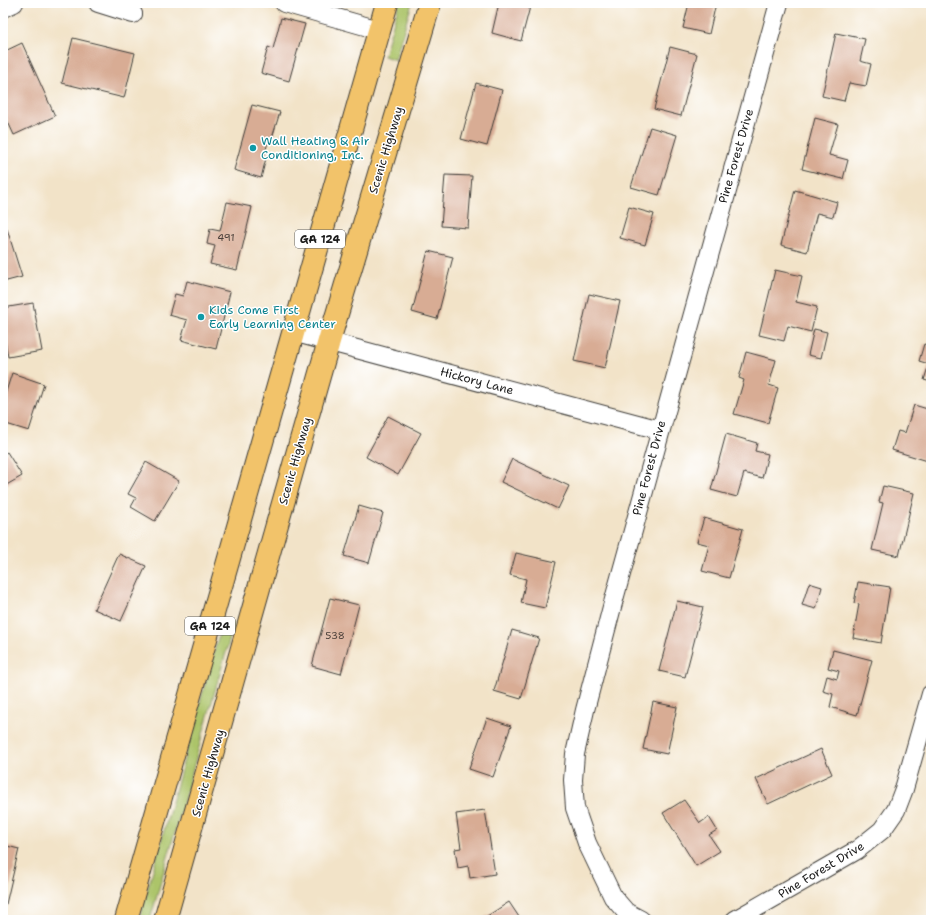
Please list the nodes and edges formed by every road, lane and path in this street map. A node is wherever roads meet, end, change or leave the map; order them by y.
1 (14, 3) edge
2 (98, 3) edge
3 (284, 3) edge
4 (387, 3) edge
5 (430, 3) edge
6 (779, 3) edge
7 (3, 8) edge
8 (337, 10) edge
9 (133, 14) dead end
10 (379, 30) junction
11 (293, 332) junction
12 (329, 341) junction
13 (660, 430) junction
14 (931, 694) edge
15 (126, 920) edge
16 (165, 920) edge
17 (640, 920) edge
18 (735, 920) edge

1 - 7 street
2 - 9 street
3 - 8 street
4 - 10 highway, GA 124
5 - 12 highway, Scenic Highway / GA 124
6 - 13 street, Pine Forest Drive
8 - 10 street
10 - 11 highway, GA 124
11 - 12 street, Hickory Lane
11 - 15 highway, GA 124
12 - 13 street, Hickory Lane
12 - 16 highway, Scenic Highway / GA 124
13 - 17 street, Pine Forest Drive
14 - 18 street, Pine Forest Drive

